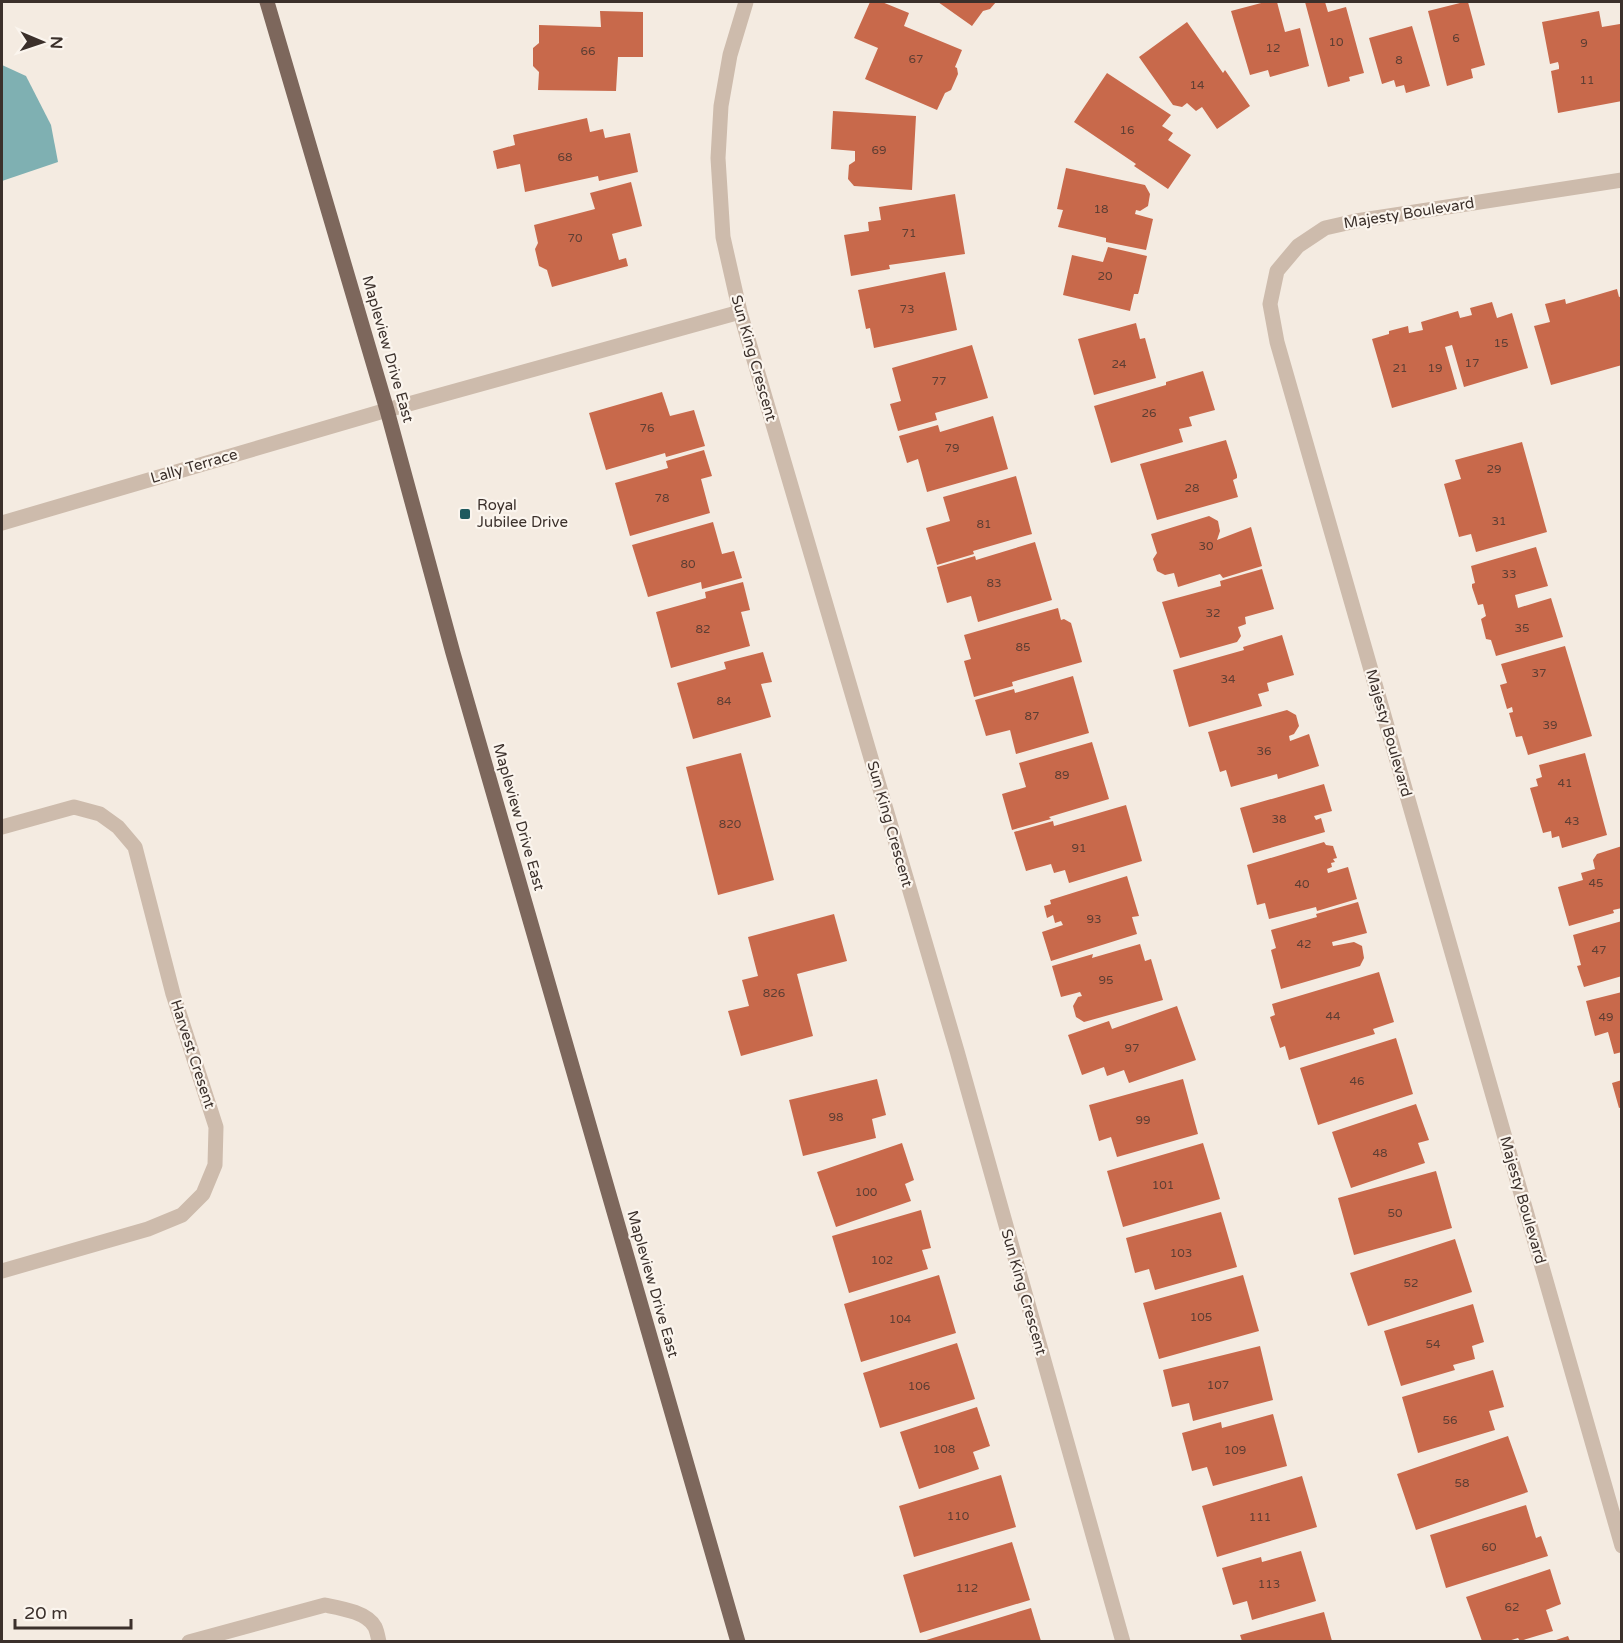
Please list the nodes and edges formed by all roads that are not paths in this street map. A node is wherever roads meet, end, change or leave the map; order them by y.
1 (267, 2) edge
2 (746, 2) edge
3 (1622, 180) edge
4 (740, 312) junction
5 (387, 410) junction
6 (2, 523) edge
7 (2, 827) edge
8 (2, 1271) edge
9 (1622, 1545) edge
10 (189, 1641) edge
11 (379, 1641) edge
12 (738, 1641) edge
13 (1123, 1641) edge

1 - 5 main road, Mapleview Drive East
2 - 4 street, Sun King Crescent
3 - 9 street, Majesty Boulevard
4 - 5 street
4 - 13 street, Sun King Crescent
5 - 6 street, Lally Terrace
5 - 12 main road, Mapleview Drive East
7 - 8 street, Harvest Cresent
10 - 11 street

